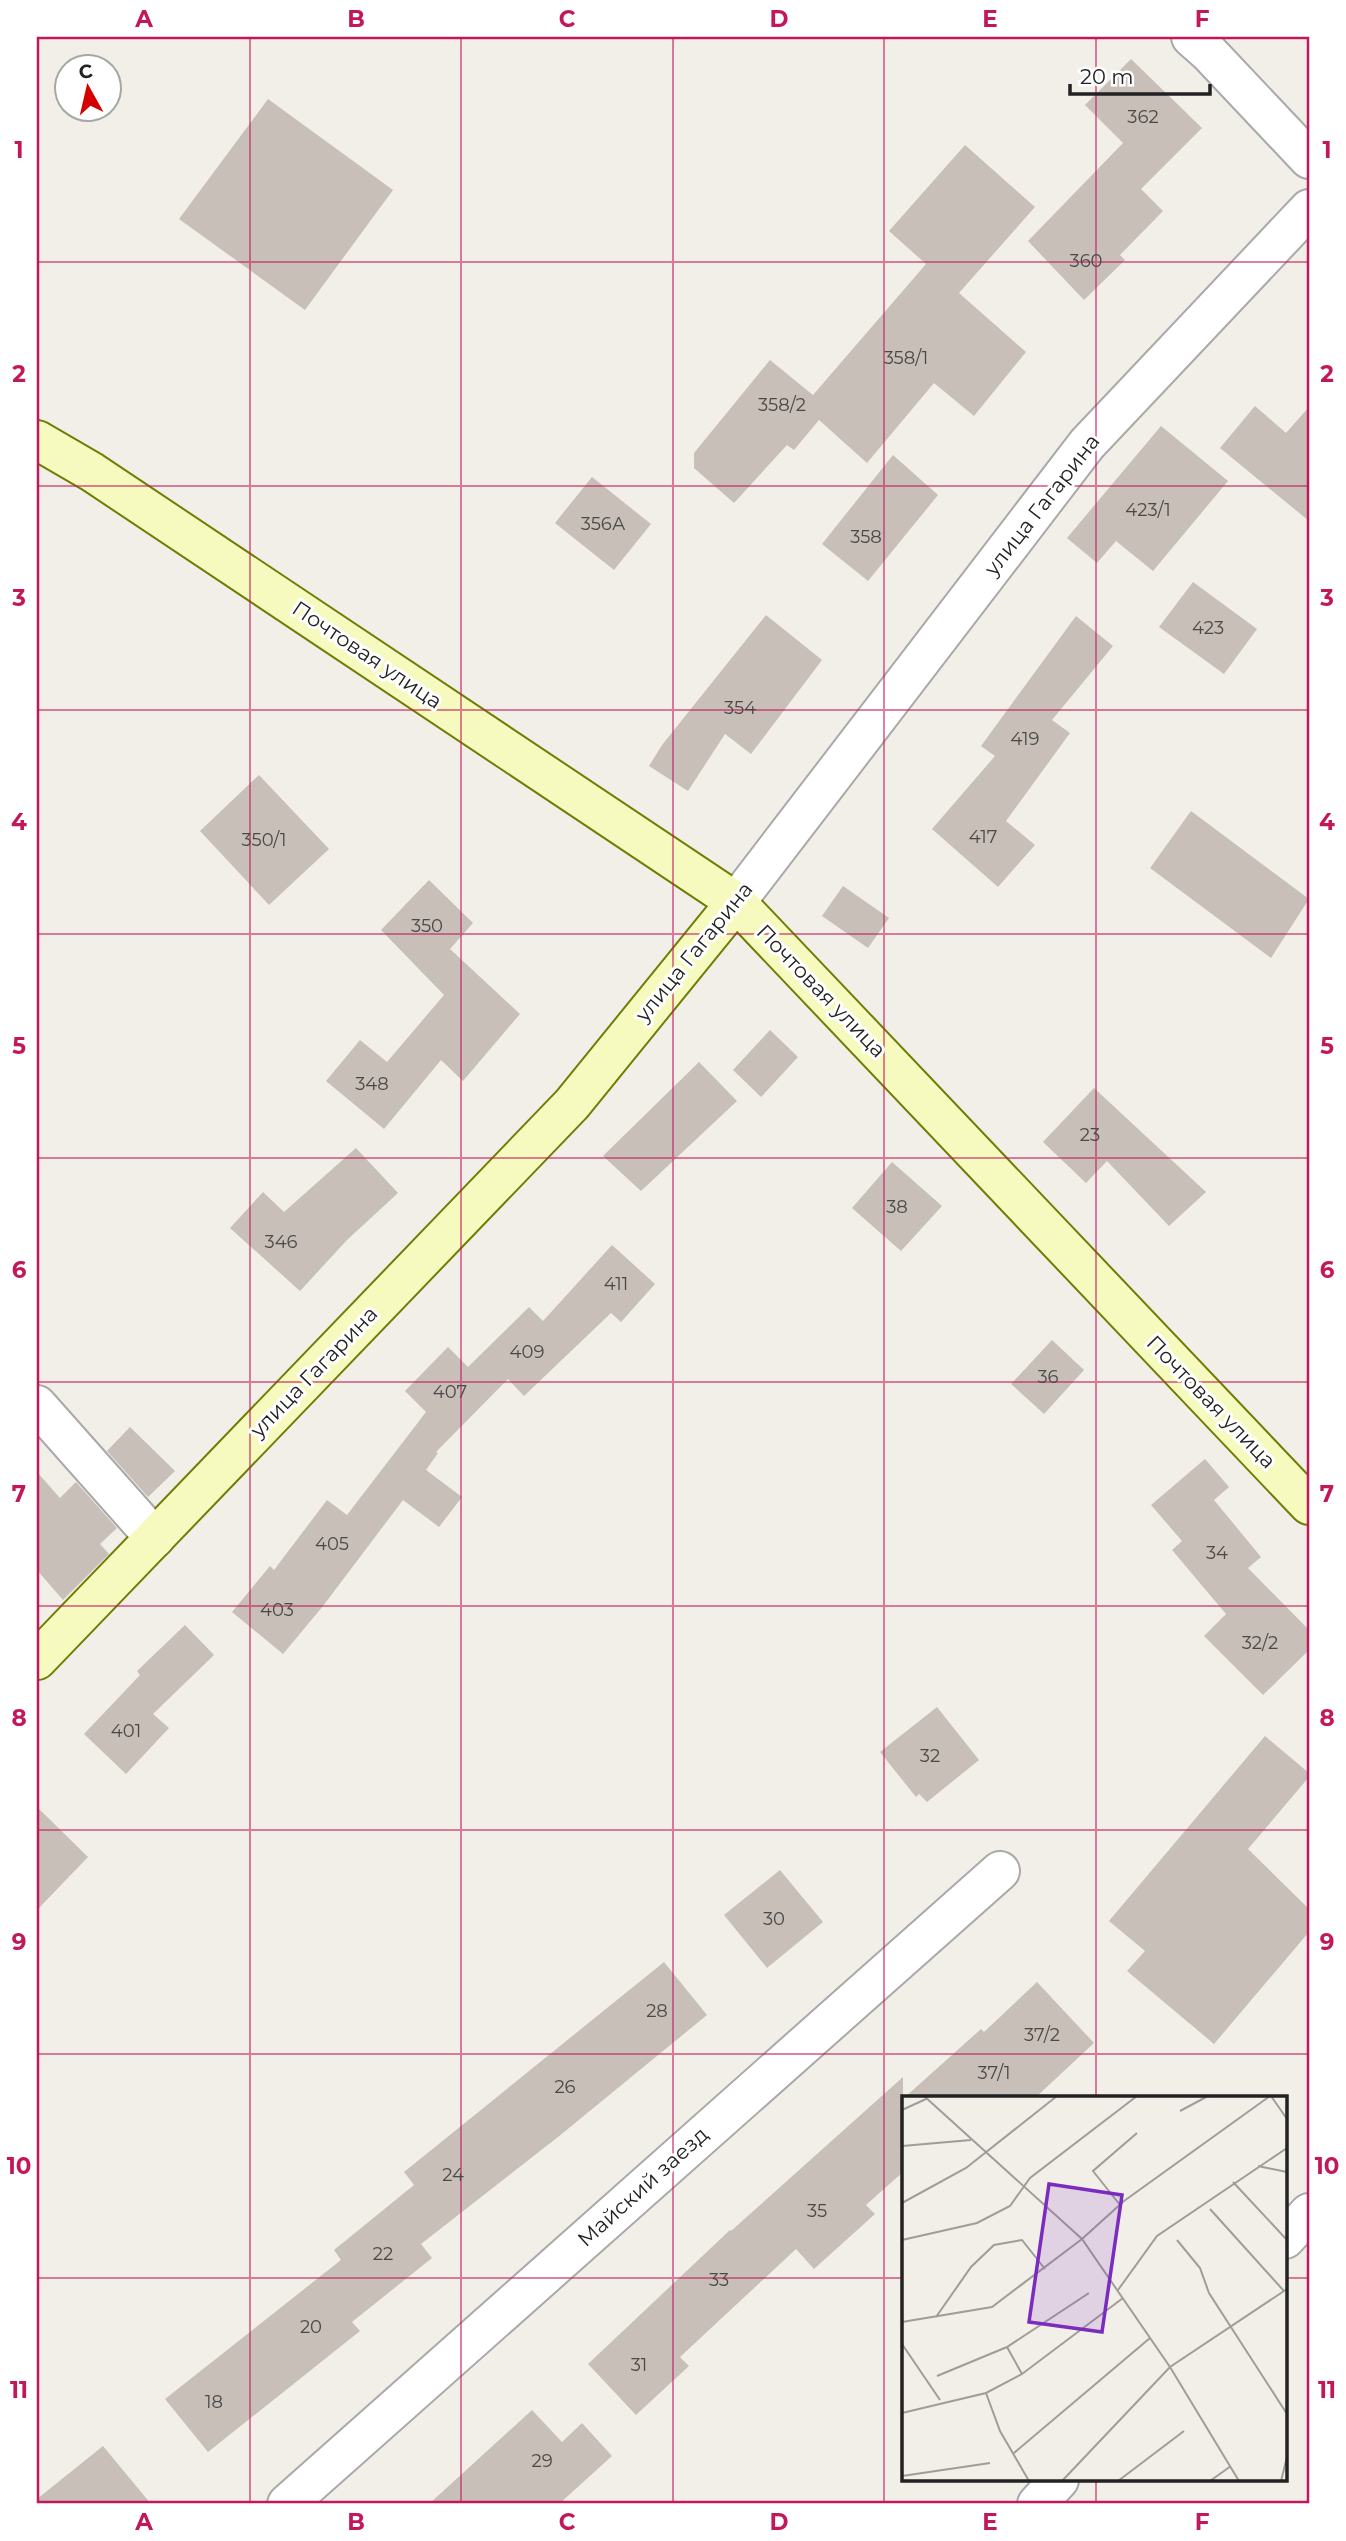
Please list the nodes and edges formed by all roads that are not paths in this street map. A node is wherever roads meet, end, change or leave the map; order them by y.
1 (1191, 37) edge
2 (1309, 159) edge
3 (1309, 209) edge
4 (37, 440) edge
5 (736, 902) junction
6 (37, 1405) edge
7 (1309, 1505) edge
8 (155, 1538) junction
9 (37, 1660) edge
10 (1000, 1871) dead end
11 (1309, 2213) edge
12 (1286, 2238) edge
13 (1057, 2482) edge
14 (287, 2504) edge
15 (1037, 2504) edge

1 - 2 street
3 - 5 street, улица Гагарина
4 - 5 main road, Почтовая улица
5 - 7 main road, Почтовая улица
5 - 8 main road, улица Гагарина
6 - 8 street
8 - 9 main road, улица Гагарина
10 - 14 street, Майский заезд
11 - 12 street
13 - 15 street

